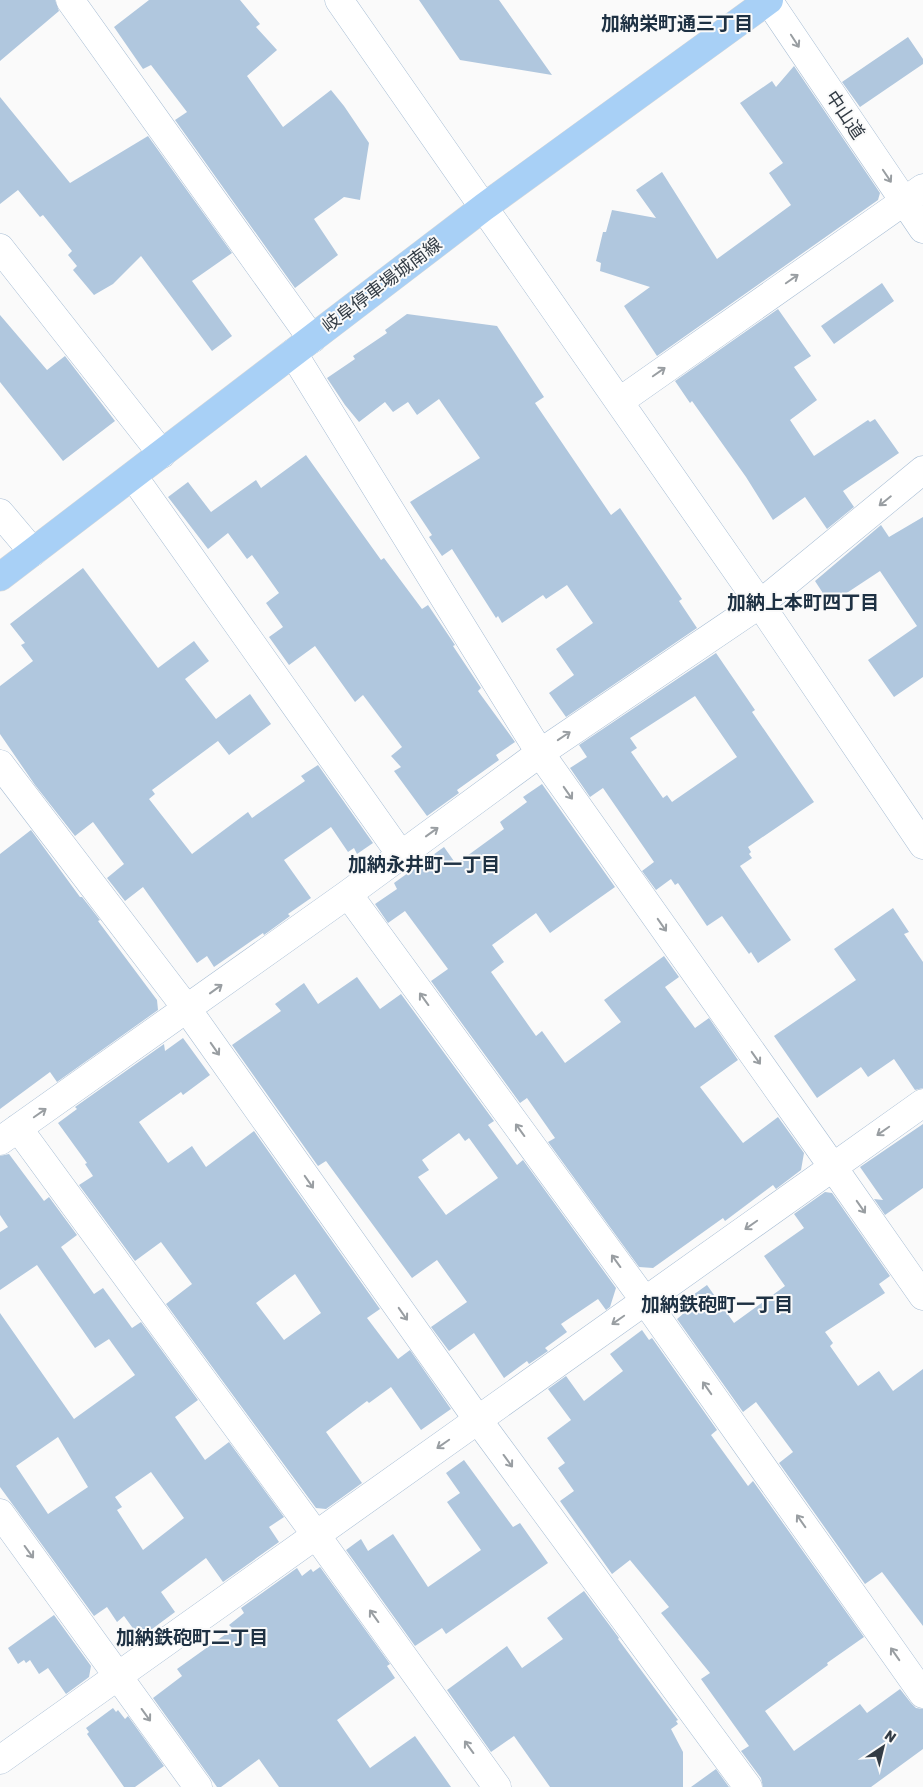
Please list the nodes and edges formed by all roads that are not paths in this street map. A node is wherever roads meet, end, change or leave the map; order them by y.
1 (70, 0) edge
2 (339, 0) edge
3 (769, 0) edge
4 (914, 195) edge
5 (484, 207) junction
6 (923, 229) edge
7 (0, 248) edge
8 (302, 346) junction
9 (620, 401) junction
10 (162, 454) junction
11 (923, 470) edge
12 (133, 476) junction
13 (0, 513) edge
14 (33, 552) junction
15 (0, 577) edge
16 (760, 604) junction
17 (540, 753) junction
18 (0, 764) edge
19 (923, 845) edge
20 (400, 855) junction
21 (348, 894) junction
22 (187, 1009) junction
23 (923, 1103) edge
24 (9, 1134) edge
25 (833, 1167) junction
26 (923, 1296) edge
27 (645, 1301) junction
28 (478, 1420) junction
29 (0, 1513) edge
30 (316, 1535) junction
31 (118, 1676) junction
32 (923, 1694) edge
33 (0, 1760) edge
34 (198, 1787) edge
35 (497, 1787) edge
36 (748, 1787) edge

1 - 8 street
2 - 5 street
3 -> 4 street, 中山道
3 - 5 main road, 岐阜停車場城南線
4 - 6 street, 中山道
9 -> 4 street
5 - 8 main road, 岐阜停車場城南線
5 - 9 street
7 - 10 street
8 - 10 main road, 岐阜停車場城南線
8 - 17 street
9 - 16 street
10 - 12 main road, 岐阜停車場城南線
11 -> 16 street
12 - 14 main road, 岐阜停車場城南線
12 - 20 street
13 - 14 street
14 - 15 main road, 岐阜停車場城南線
17 -> 16 street
16 - 19 street
20 -> 17 street
17 -> 25 street
18 - 22 street
20 - 21 street
22 -> 21 street
27 -> 21 street
24 -> 22 street
22 -> 28 street
23 -> 25 street
24 - 30 street
25 -> 26 street
25 -> 27 street
27 -> 28 street
32 -> 27 street
28 -> 30 street
28 -> 36 street
29 -> 31 street
30 - 31 street
35 -> 30 street
31 - 33 street
31 -> 34 street

